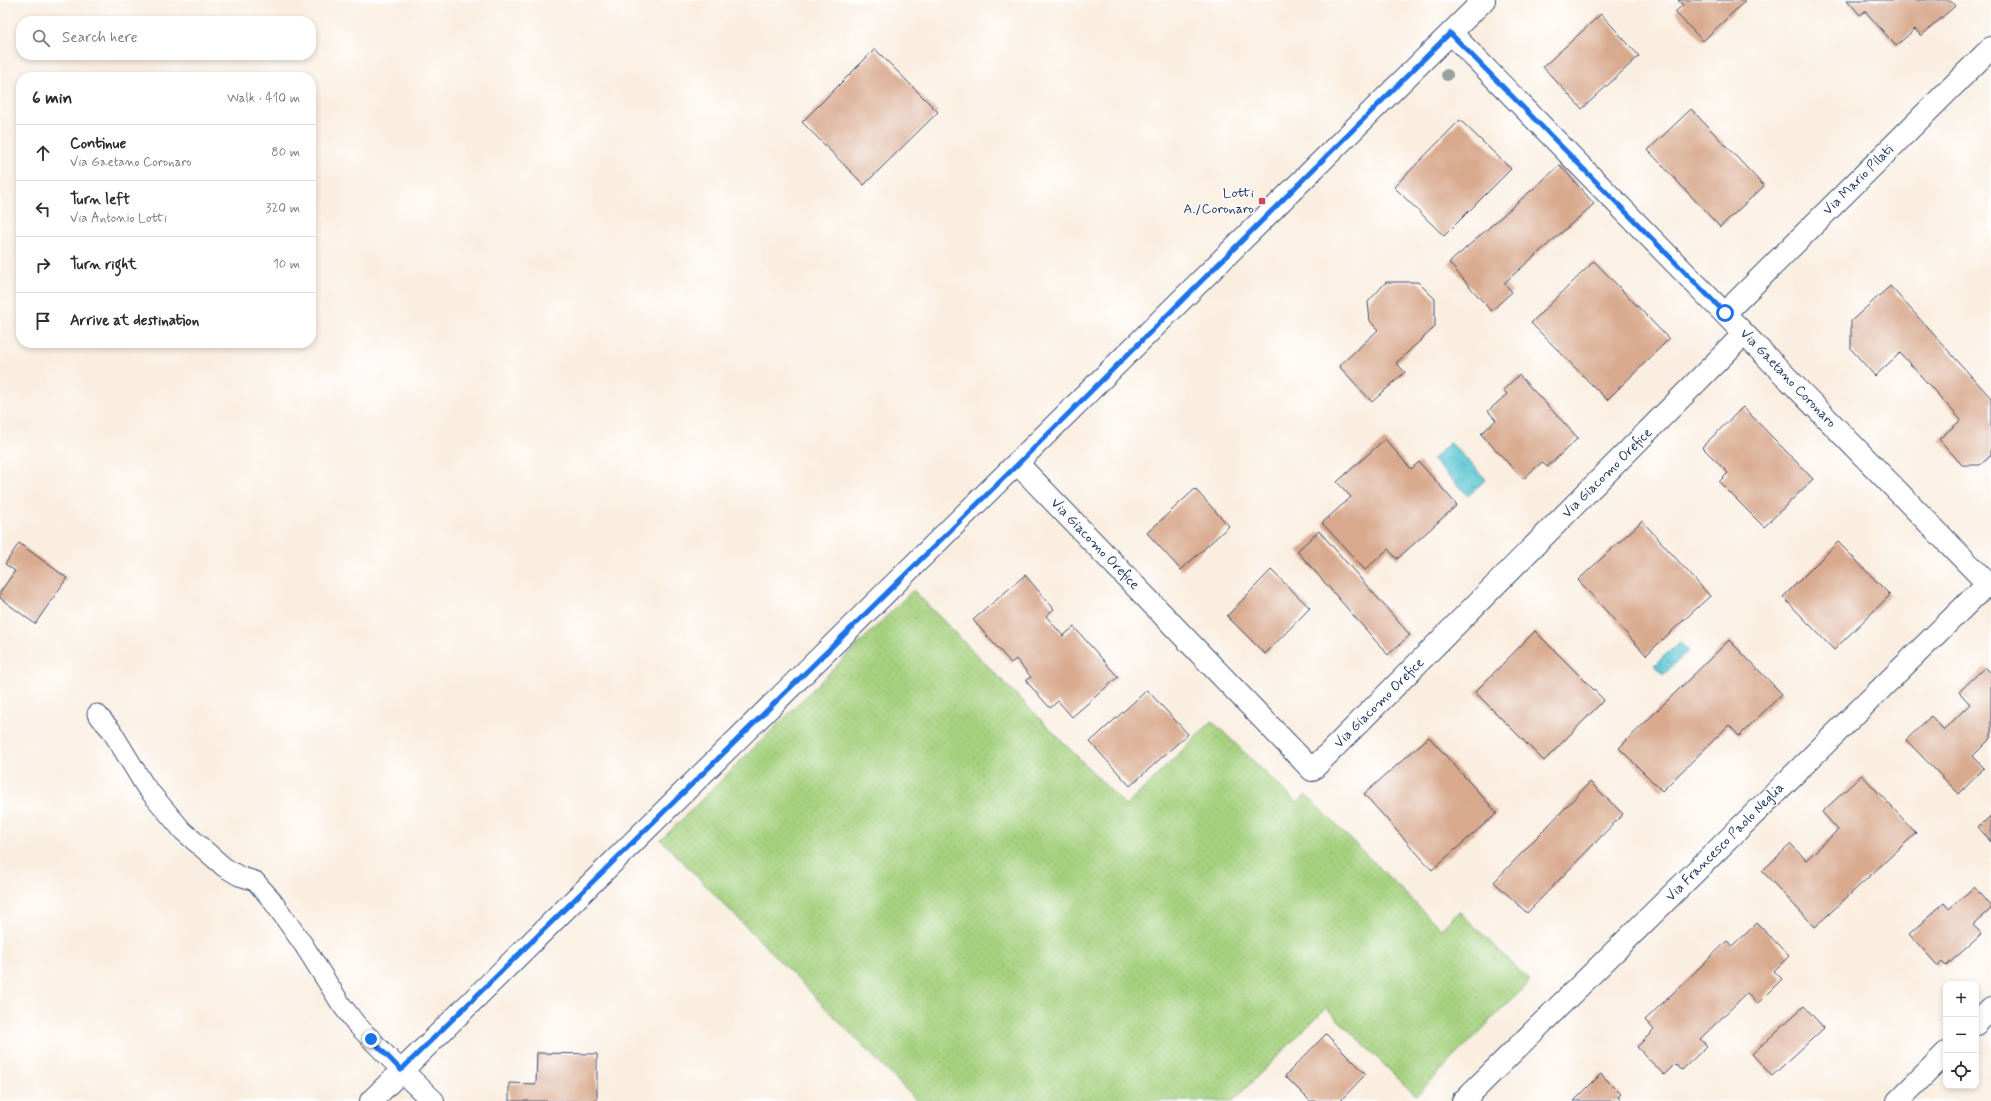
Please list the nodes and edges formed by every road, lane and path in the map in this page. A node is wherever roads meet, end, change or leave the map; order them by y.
1 (1484, 0) edge
2 (1450, 33) junction
3 (1991, 48) edge
4 (1725, 313) junction
5 (1744, 334) junction
6 (1018, 464) junction
7 (1989, 585) edge
8 (97, 714) dead end
9 (1991, 1009) edge
10 (1979, 1021) edge
11 (1943, 1056) edge
12 (401, 1070) junction
13 (371, 1101) edge
14 (433, 1101) edge
15 (1463, 1101) edge
16 (1898, 1101) edge

1 - 2 street
2 - 4 street, Via Gaetano Coronaro
2 - 6 street
3 - 4 street, Via Mario Pilati
4 - 5 street, Via Gaetano Coronaro
5 - 6 street, Via Giacomo Orefice
5 - 7 street, Via Gaetano Coronaro
6 - 12 street
7 - 15 street, Via Francesco Paolo Neglia
8 - 12 lane
9 - 10 street
11 - 16 street
12 - 13 street
12 - 14 street

